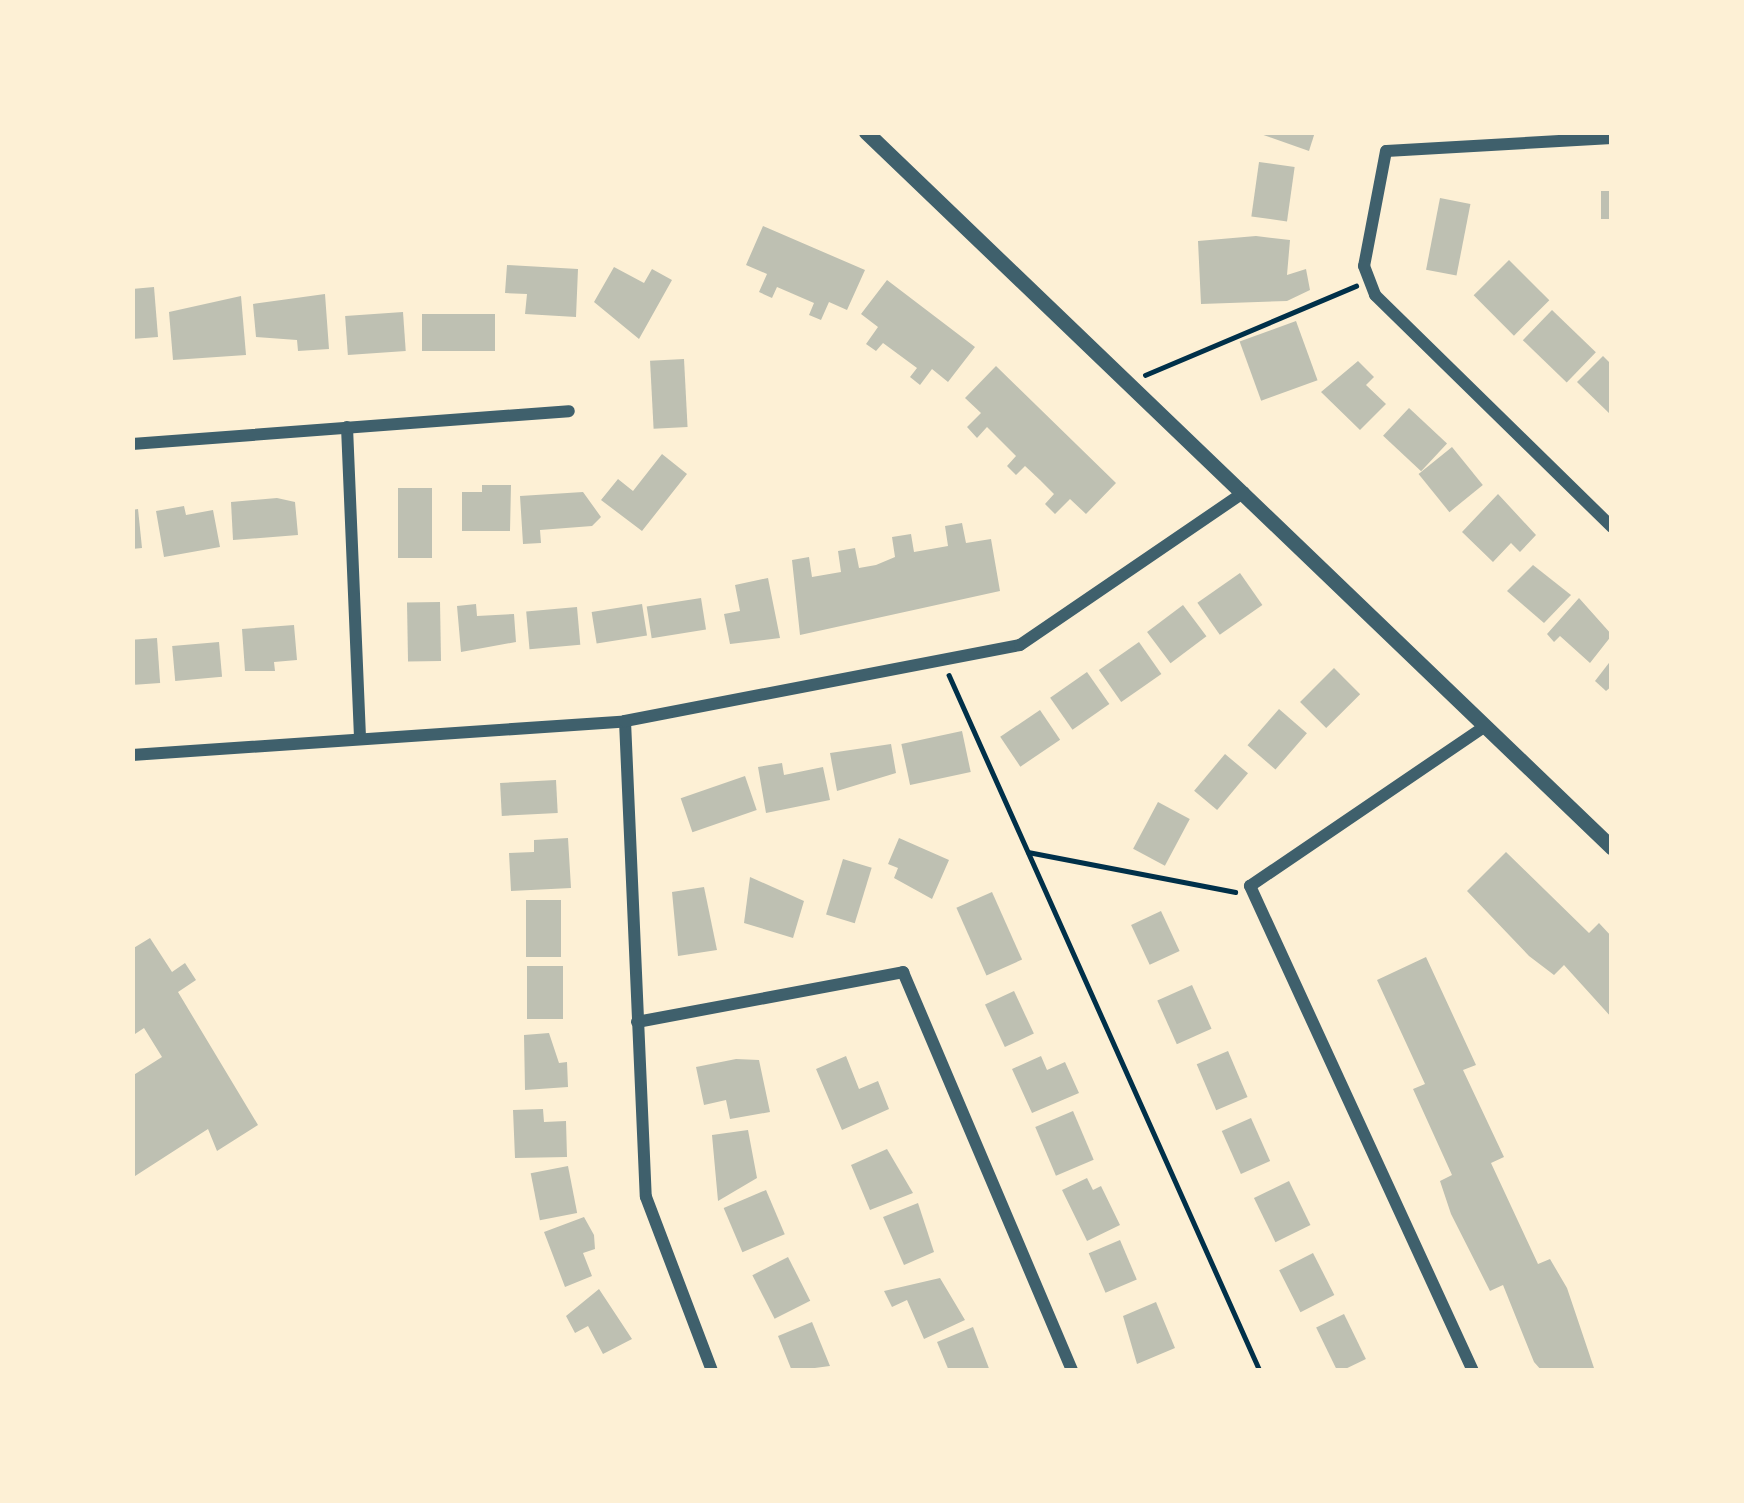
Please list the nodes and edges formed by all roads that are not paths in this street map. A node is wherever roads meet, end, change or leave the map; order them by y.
1 (866, 132) edge
2 (1612, 138) edge
3 (569, 411) dead end
4 (347, 428) junction
5 (132, 445) edge
6 (1244, 492) junction
7 (1612, 527) edge
8 (625, 721) junction
9 (1485, 726) junction
10 (359, 739) junction
11 (132, 755) edge
12 (1612, 848) edge
13 (637, 1022) junction
14 (712, 1371) edge
15 (1072, 1371) edge
16 (1473, 1371) edge

1 - 6 street
2 - 7 street
3 - 4 street
4 - 5 street
4 - 10 street
6 - 8 street
6 - 9 street
8 - 10 street
8 - 13 street
9 - 12 street
9 - 16 street
10 - 11 street
13 - 14 street
13 - 15 street

